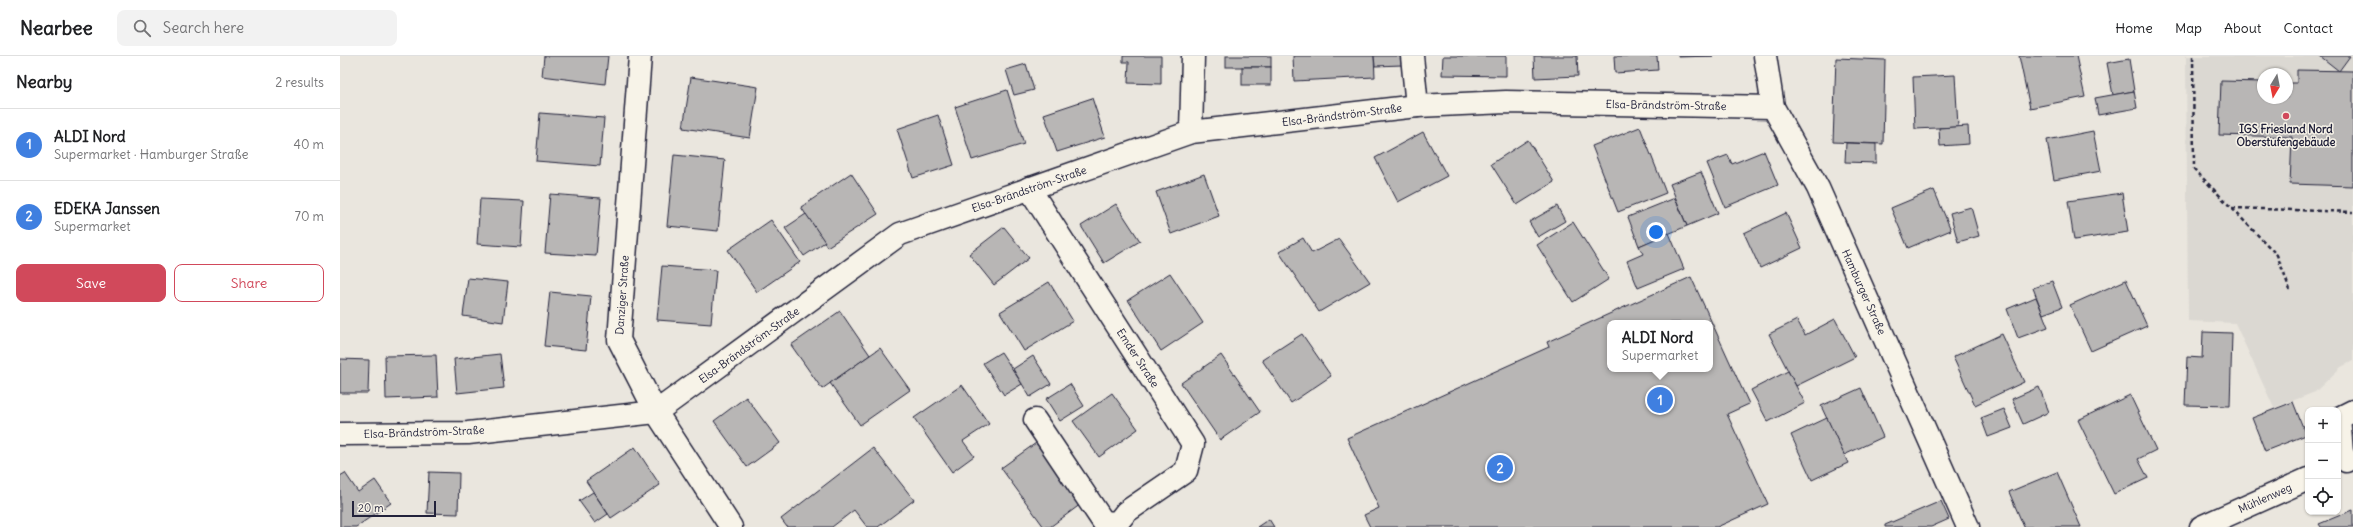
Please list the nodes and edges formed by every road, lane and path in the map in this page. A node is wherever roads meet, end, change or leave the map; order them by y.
1 (640, 56) edge
2 (1193, 56) edge
3 (1412, 56) edge
4 (1765, 56) edge
5 (2193, 56) edge
6 (1417, 106) junction
7 (1774, 107) junction
8 (1191, 132) junction
9 (1029, 188) junction
10 (2232, 208) junction
11 (2353, 212) edge
12 (2290, 290) dead end
13 (2353, 411) edge
14 (656, 412) junction
15 (1035, 420) dead end
16 (340, 434) edge
17 (2346, 461) edge
18 (2306, 479) edge
19 (731, 527) edge
20 (1968, 527) edge
21 (2201, 527) edge

1 - 14 street, Danziger Straße
2 - 8 street
3 - 6 street
4 - 7 street, Hamburger Straße
5 - 10 path
6 - 7 street, Elsa-Brändström-Straße
6 - 8 street, Elsa-Brändström-Straße
7 - 20 street, Hamburger Straße
8 - 9 street, Elsa-Brändström-Straße
9 - 14 street, Elsa-Brändström-Straße
9 - 15 street, Emder Straße
10 - 11 path
10 - 12 path
13 - 17 street
14 - 16 street, Elsa-Brändström-Straße
14 - 19 street, Danziger Straße
18 - 21 street, Mühlenweg

